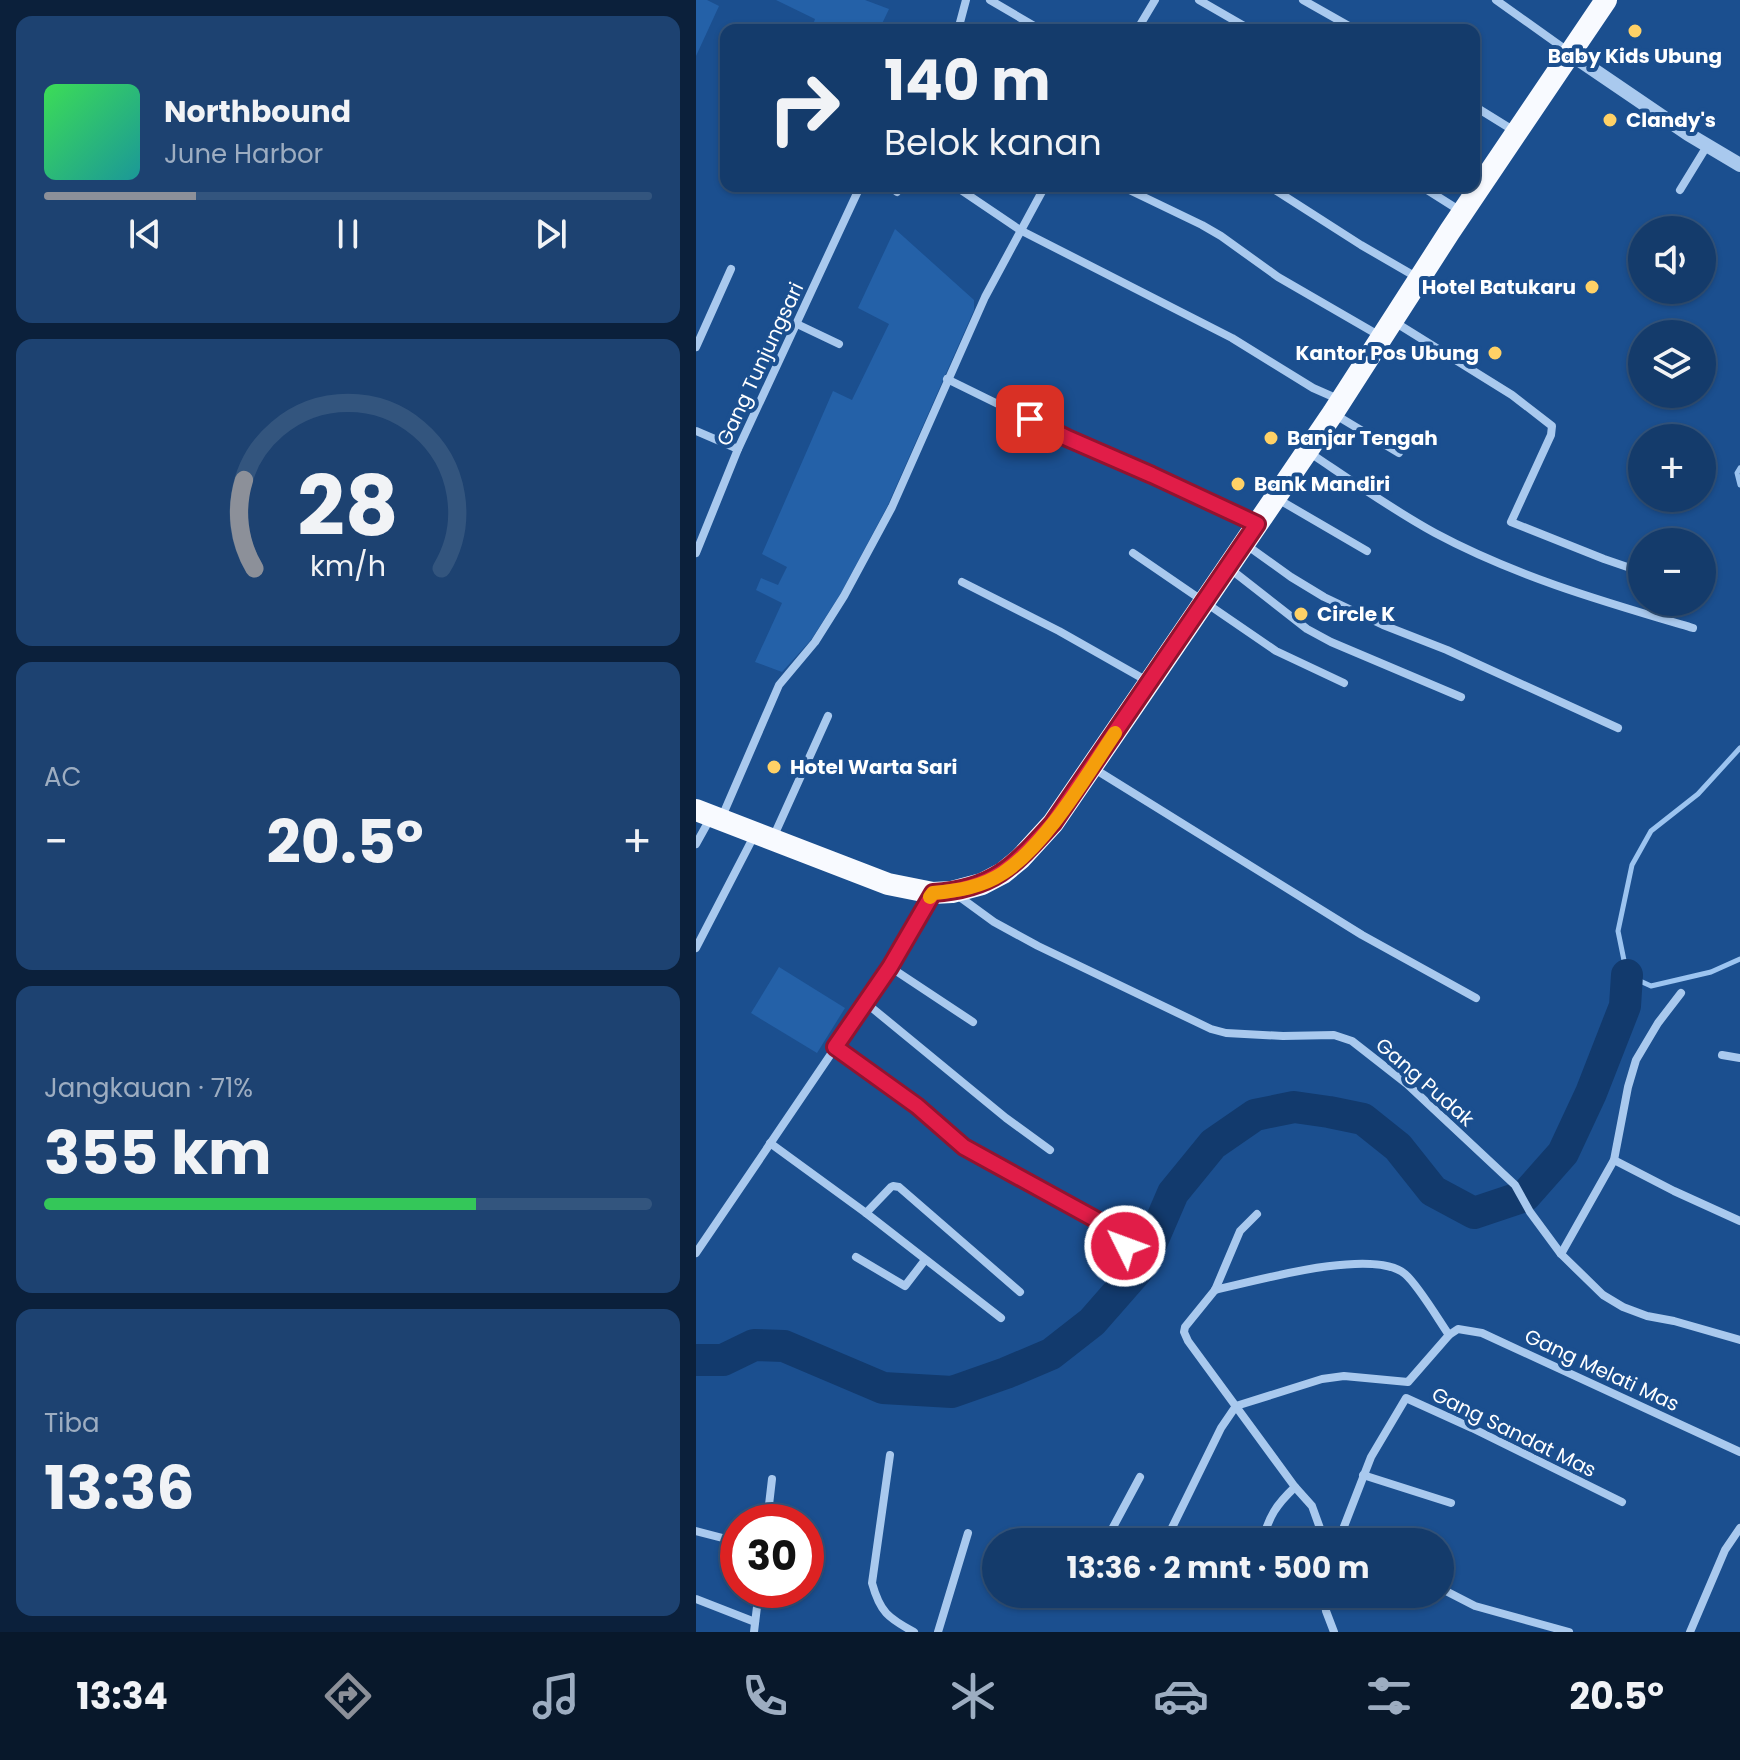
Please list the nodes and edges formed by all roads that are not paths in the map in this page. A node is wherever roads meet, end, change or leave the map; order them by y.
1 (966, 0) edge
2 (990, 0) edge
3 (1199, 0) edge
4 (1303, 0) edge
5 (1496, 0) edge
6 (1606, 0) edge
7 (1152, 2) edge
8 (960, 24) edge
9 (1031, 24) edge
10 (1140, 24) edge
11 (1241, 24) edge
12 (1345, 24) edge
13 (1569, 53) junction
14 (1480, 110) edge
15 (1516, 132) junction
16 (1707, 146) junction
17 (1740, 165) edge
18 (1481, 172) edge
19 (1680, 190) dead end
20 (858, 192) edge
21 (964, 192) edge
22 (1042, 192) edge
23 (1133, 192) edge
24 (1278, 192) edge
25 (1430, 192) edge
26 (1472, 192) edge
27 (1463, 213) junction
28 (1020, 230) junction
29 (731, 269) dead end
30 (1419, 278) junction
31 (797, 324) junction
32 (1387, 329) junction
33 (839, 344) dead end
34 (696, 347) edge
35 (947, 379) junction
36 (1337, 407) junction
37 (696, 431) edge
38 (738, 449) junction
39 (1307, 451) junction
40 (1399, 453) dead end
41 (1276, 497) junction
42 (1257, 524) junction
43 (1244, 544) junction
44 (1367, 551) dead end
45 (696, 553) edge
46 (1133, 553) dead end
47 (1228, 567) junction
48 (1628, 567) edge
49 (962, 582) dead end
50 (1204, 603) junction
51 (1693, 628) dead end
52 (1149, 683) junction
53 (1344, 683) dead end
54 (1461, 697) dead end
55 (828, 716) dead end
56 (1618, 728) dead end
57 (1092, 767) junction
58 (709, 815) edge
59 (763, 837) junction
60 (696, 844) edge
61 (942, 892) junction
62 (696, 948) edge
63 (890, 967) junction
64 (1681, 993) dead end
65 (1476, 998) dead end
66 (866, 1003) junction
67 (973, 1022) dead end
68 (835, 1047) junction
69 (1722, 1055) dead end
70 (1740, 1058) edge
71 (770, 1143) junction
72 (1050, 1150) dead end
73 (1614, 1160) junction
74 (866, 1213) junction
75 (1257, 1214) dead end
76 (1740, 1221) edge
77 (1125, 1246) dead end
78 (696, 1253) edge
79 (1561, 1254) junction
80 (856, 1257) dead end
81 (925, 1260) junction
82 (1215, 1290) junction
83 (1020, 1292) dead end
84 (1001, 1318) dead end
85 (1449, 1335) junction
86 (1740, 1340) edge
87 (1236, 1406) junction
88 (1740, 1452) edge
89 (890, 1455) dead end
90 (1363, 1475) junction
91 (1140, 1477) dead end
92 (772, 1479) dead end
93 (1295, 1487) junction
94 (1622, 1502) dead end
95 (1451, 1503) dead end
96 (769, 1504) edge
97 (1113, 1528) edge
98 (1172, 1528) edge
99 (1266, 1528) edge
100 (1320, 1528) edge
101 (1343, 1528) edge
102 (1740, 1528) edge
103 (696, 1531) edge
104 (968, 1533) dead end
105 (720, 1537) edge
106 (1454, 1595) edge
107 (696, 1599) edge
108 (1326, 1608) edge
109 (754, 1627) edge
110 (895, 1627) edge
111 (914, 1632) edge
112 (938, 1632) edge
113 (1334, 1632) edge
114 (1569, 1632) edge
115 (1690, 1632) edge

1 - 8 street
2 - 9 street
3 - 11 street
4 - 12 street
5 - 13 street
6 - 13 highway
7 - 10 street
13 - 15 highway
13 - 16 street
14 - 15 street
15 - 18 highway
16 - 17 street
16 - 19 street
20 - 31 street, Gang Tunjungsari
21 - 28 street
22 - 28 street
23 - 32 street
24 - 30 street
25 - 27 street
26 - 27 highway
27 - 30 highway
28 - 35 street
28 - 36 street
29 - 34 street
30 - 32 highway
31 - 33 street
31 - 38 street, Gang Tunjungsari
32 - 36 highway
32 - 48 street
35 - 42 street
35 - 58 street
36 - 39 highway
36 - 40 street
37 - 38 street
38 - 45 street, Gang Tunjungsari
39 - 41 highway
39 - 51 street
41 - 42 highway
41 - 44 street
42 - 43 highway
43 - 47 highway
43 - 56 street
46 - 50 street
47 - 50 highway
47 - 54 street
49 - 52 street
50 - 52 highway
50 - 53 street
52 - 57 highway
55 - 59 street
57 - 61 highway
57 - 65 street
58 - 59 highway
58 - 60 street
59 - 61 highway
59 - 62 street
61 - 63 street
61 - 79 street, Gang Pudak
63 - 66 street
63 - 67 street
64 - 73 street
66 - 68 street
66 - 72 street
68 - 71 street
68 - 77 street
69 - 70 street
71 - 74 street
71 - 78 street
73 - 76 street
73 - 79 street
74 - 81 street
74 - 83 street
75 - 82 street
79 - 86 street, Gang Pudak
80 - 81 street
81 - 84 street
82 - 85 street
82 - 87 street
85 - 87 street
85 - 88 street, Gang Melati Mas
87 - 93 street
87 - 98 street
89 - 110 street
90 - 94 street, Gang Sandat Mas
90 - 95 street
90 - 101 street, Gang Sandat Mas
91 - 97 street
92 - 96 street
93 - 99 street
93 - 100 street
102 - 115 street
103 - 105 street
104 - 112 street
106 - 114 street
107 - 109 street
108 - 113 street
110 - 111 street

